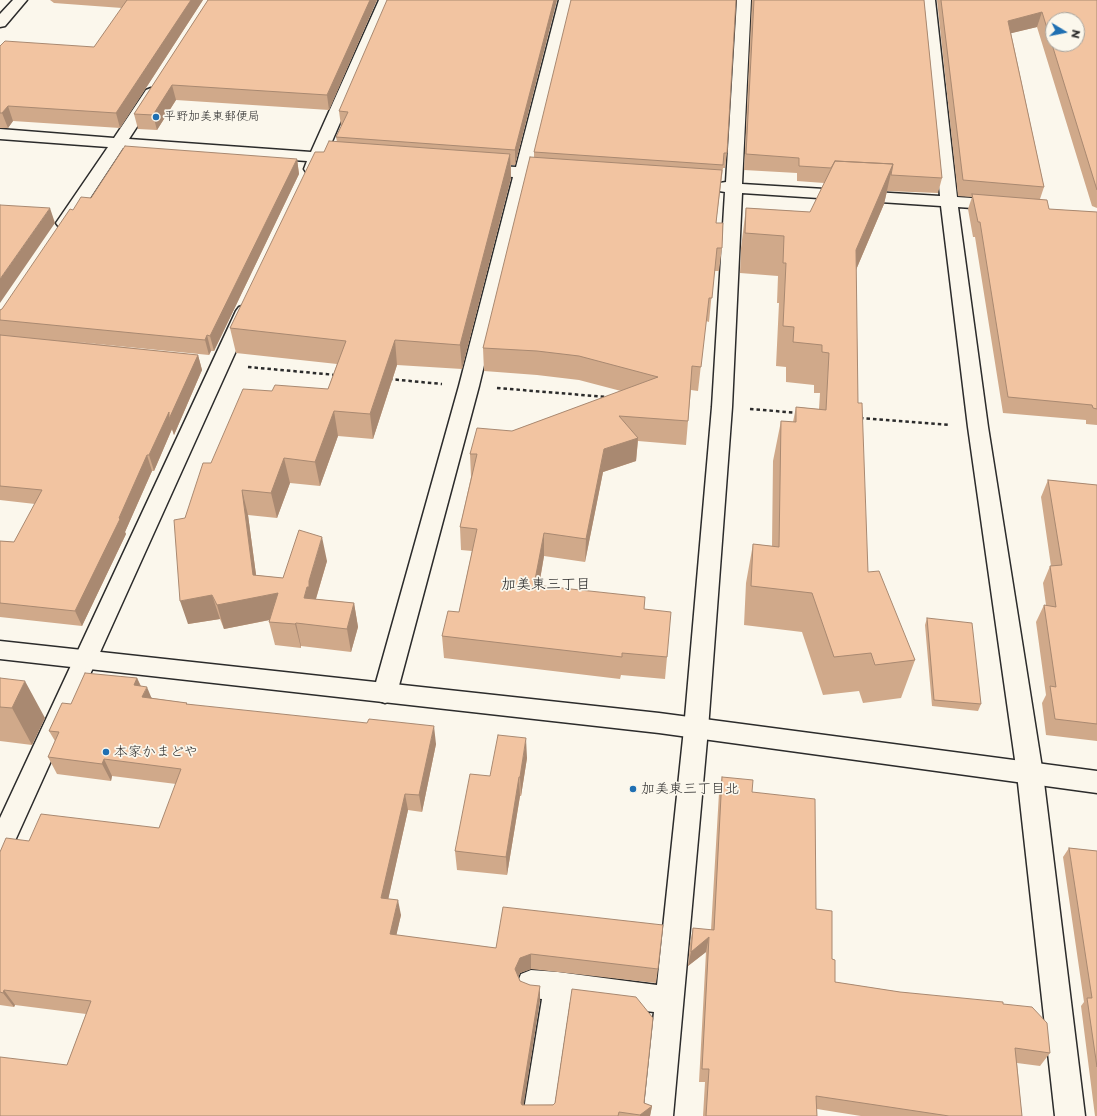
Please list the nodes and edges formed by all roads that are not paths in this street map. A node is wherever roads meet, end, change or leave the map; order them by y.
1 (20, 0) edge
2 (386, 0) edge
3 (566, 0) edge
4 (744, 0) edge
5 (928, 0) edge
6 (0, 23) edge
7 (157, 84) edge
8 (0, 134) edge
9 (119, 143) junction
10 (317, 158) junction
11 (357, 160) edge
12 (467, 168) edge
13 (522, 172) junction
14 (569, 176) edge
15 (304, 186) edge
16 (703, 186) edge
17 (734, 188) junction
18 (949, 201) junction
19 (1019, 207) edge
20 (58, 235) edge
21 (253, 293) edge
22 (0, 650) edge
23 (85, 660) junction
24 (385, 693) junction
25 (696, 729) junction
26 (1030, 774) junction
27 (1097, 782) edge
28 (0, 846) edge
29 (670, 1000) junction
30 (538, 1116) edge
31 (658, 1116) edge
32 (1070, 1116) edge

1 - 6 street
2 - 10 street
3 - 13 street
4 - 17 street
5 - 18 street
7 - 9 street
8 - 9 street
9 - 10 street
9 - 20 street
10 - 11 street
10 - 15 street
12 - 13 street
13 - 14 street
13 - 24 street
16 - 17 street
17 - 18 street
17 - 25 street
18 - 19 street
18 - 26 street
21 - 23 street
22 - 23 street
23 - 24 street
23 - 28 street
24 - 25 street
25 - 26 street
25 - 29 street
26 - 27 street
26 - 32 street
29 - 30 street
29 - 31 street

